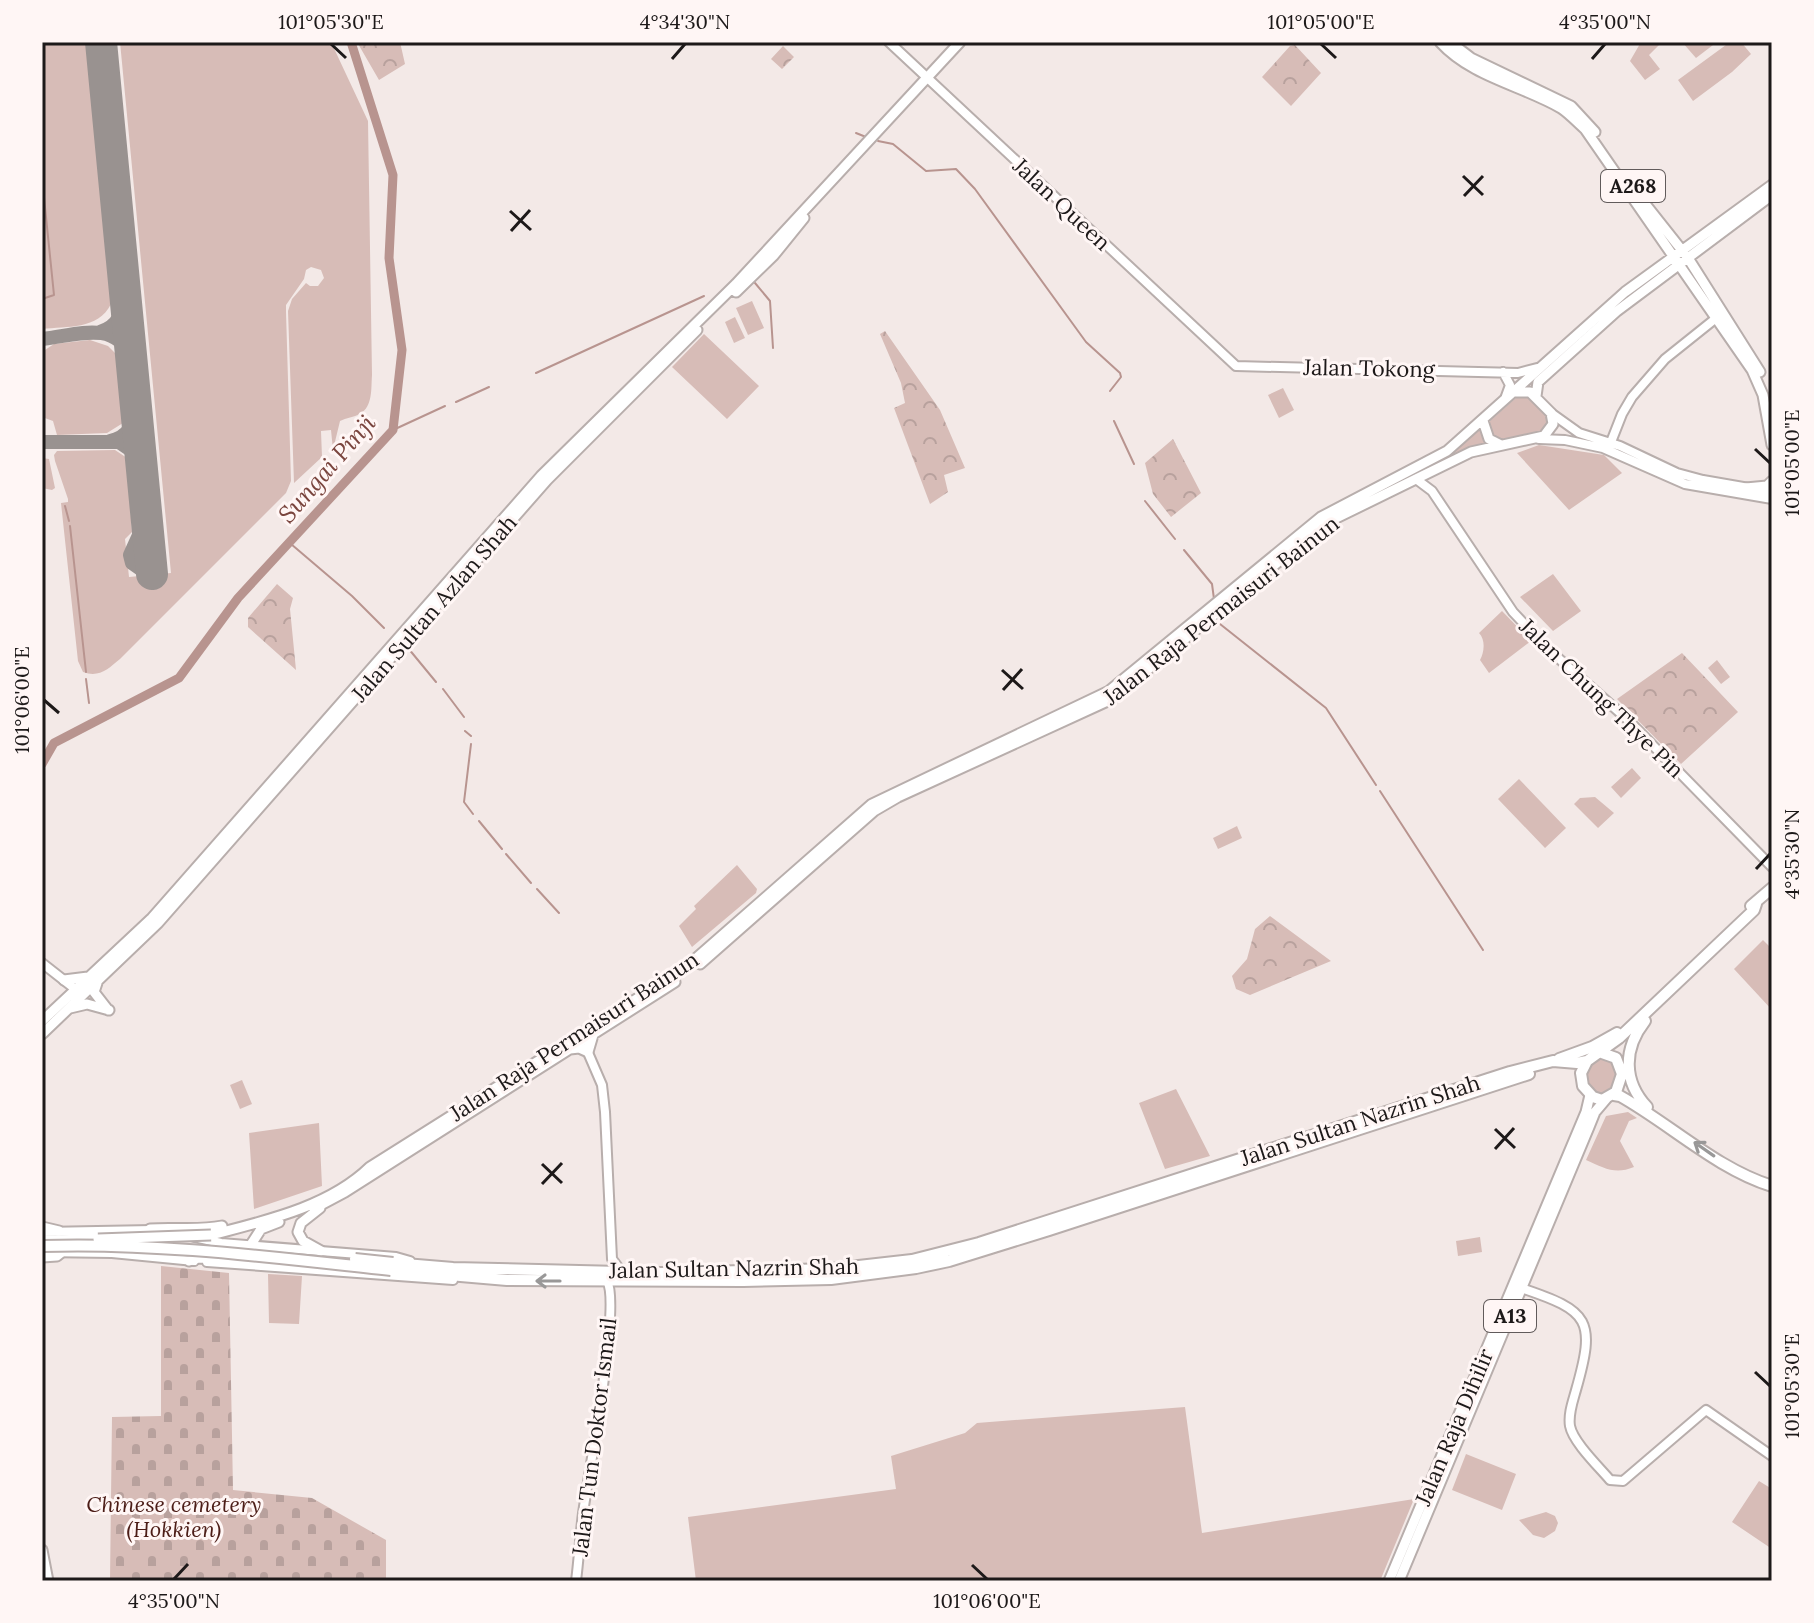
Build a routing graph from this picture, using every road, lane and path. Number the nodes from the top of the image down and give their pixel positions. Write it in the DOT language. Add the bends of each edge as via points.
graph roads {
  1 [pos="889,42"];
  2 [pos="960,42"];
  3 [pos="1440,42"];
  4 [pos="1450,42"];
  5 [pos="926,77"];
  6 [pos="827,185"];
  7 [pos="1772,185"];
  8 [pos="1772,195"];
  9 [pos="794,221"];
  10 [pos="1672,244"];
  11 [pos="1695,247"];
  12 [pos="774,255"];
  13 [pos="1682,257"];
  14 [pos="1667,268"];
  15 [pos="1692,272"];
  16 [pos="736,284"];
  17 [pos="1720,314"];
  18 [pos="1236,366"];
  19 [pos="1542,367"];
  20 [pos="1503,372"];
  21 [pos="1514,392"];
  22 [pos="1536,396"];
  23 [pos="1504,402"];
  24 [pos="1551,413"];
  25 [pos="1772,414"];
  26 [pos="1483,421"];
  27 [pos="1535,439"];
  28 [pos="1611,442"];
  29 [pos="1499,444"];
  30 [pos="1772,445"];
  31 [pos="1441,466"];
  32 [pos="1416,479"];
  33 [pos="1772,481"];
  34 [pos="1746,488"];
  35 [pos="1772,492"];
  36 [pos="1772,499"];
  37 [pos="1449,516"];
  38 [pos="386,662"];
  39 [pos="337,707"];
  40 [pos="1772,867"];
  41 [pos="793,883"];
  42 [pos="1772,888"];
  43 [pos="770,892"];
  44 [pos="42,966"];
  45 [pos="101,976"];
  46 [pos="89,977"];
  47 [pos="1680,980"];
  48 [pos="63,981"];
  49 [pos="76,992"];
  50 [pos="61,1007"];
  51 [pos="42,1021"];
  52 [pos="592,1030"];
  53 [pos="42,1034"];
  54 [pos="582,1040"];
  55 [pos="569,1045"];
  56 [pos="588,1052"];
  57 [pos="1602,1053"];
  58 [pos="1553,1061"];
  59 [pos="1587,1061"];
  60 [pos="1581,1073"];
  61 [pos="1590,1095"];
  62 [pos="1610,1097"];
  63 [pos="1657,1117"];
  64 [pos="1271,1148"];
  65 [pos="1282,1155"];
  66 [pos="1264,1160"];
  67 [pos="1220,1165"];
  68 [pos="370,1167"];
  69 [pos="1772,1183"];
  70 [pos="329,1202"];
  71 [pos="150,1229"];
  72 [pos="57,1231"];
  73 [pos="98,1239"];
  74 [pos="42,1243"];
  75 [pos="252,1245"];
  76 [pos="321,1251"];
  77 [pos="62,1252"];
  78 [pos="76,1252"];
  79 [pos="612,1259"];
  80 [pos="189,1261"];
  81 [pos="427,1265"];
  82 [pos="392,1266"];
  83 [pos="605,1276"];
  84 [pos="621,1276"];
  85 [pos="490,1279"];
  86 [pos="1521,1288"];
  87 [pos="611,1294"];
  88 [pos="1772,1456"];
  89 [pos="1422,1527"];
  90 [pos="42,1550"];
  91 [pos="1398,1562"];
  92 [pos="48,1581"];
  93 [pos="576,1581"];
  94 [pos="1389,1581"];
  95 [pos="1399,1581"];
  1 -- 5 [label="street, Jalan Queen"];
  2 -- 5 [label="main road, Jalan Sultan Azlan Shah"];
  3 -- 10 [label="main road, A268" via="1467,65 1566,112 1597,144"];
  4 -- 10 [label="main road, A268" via="1471,58 1571,106 1595,131"];
  5 -- 6 [label="main road, Jalan Sultan Azlan Shah"];
  5 -- 18 [label="street, Jalan Queen"];
  6 -- 9 [label="main road, Jalan Sultan Azlan Shah"];
  6 -- 12 [label="main road, Jalan Sultan Azlan Shah"];
  7 -- 11 [label="main road"];
  8 -- 11 [label="main road"];
  9 -- 12 [label="main road"];
  9 -- 16 [label="main road, Jalan Sultan Azlan Shah"];
  10 -- 11 [label="main road"];
  10 -- 13 [label="main road, A268"];
  10 -- 14 [label="main road"];
  11 -- 13 [label="main road"];
  11 -- 15 [label="main road"];
  12 -- 16 [label="main road"];
  12 -- 38 [label="main road, Jalan Sultan Azlan Shah" via="547,480"];
  13 -- 14 [label="main road"];
  13 -- 15 [label="main road, A268"];
  14 -- 15 [label="main road"];
  14 -- 19 [label="main road" via="1625,292"];
  14 -- 22 [label="main road" via="1538,382"];
  15 -- 17 [label="main road, A268"];
  16 -- 39 [label="main road, Jalan Sultan Azlan Shah" via="541,476"];
  17 -- 25 [label="main road, A268" via="1763,378"];
  17 -- 28 [label="street" via="1665,359 1632,397"];
  17 -- 30 [label="main road, A268" via="1758,381"];
  18 -- 20 [label="street, Jalan Tokong"];
  19 -- 20 [label="street, Jalan Tokong"];
  19 -- 21 [label="main road"];
  20 -- 23 [label="street" via="1510,385"];
  21 -- 22 [label="main road"];
  21 -- 23 [label="main road"];
  22 -- 24 [label="main road"];
  23 -- 26 [label="main road"];
  24 -- 27 [label="main road" via="1551,428"];
  24 -- 28 [label="street" via="1579,433"];
  26 -- 29 [label="main road" via="1489,439"];
  26 -- 43 [label="main road, Jalan Raja Permaisuri Bainun" via="1436,459 1321,517 1109,691 878,801"];
  27 -- 29 [label="main road"];
  27 -- 36 [label="street" via="1603,448 1685,484"];
  28 -- 34 [label="street" via="1677,473"];
  29 -- 31 [label="main road, Jalan Raja Permaisuri Bainun"];
  31 -- 32 [label="main road, Jalan Raja Permaisuri Bainun"];
  31 -- 37 [label="street, Jalan Chung Thye Pin" via="1433,484"];
  32 -- 37 [label="street, Jalan Chung Thye Pin"];
  32 -- 41 [label="main road, Jalan Raja Permaisuri Bainun" via="1324,524 1112,699 889,802"];
  33 -- 34 [label="main road"];
  34 -- 35 [label="street"];
  37 -- 40 [label="street, Jalan Chung Thye Pin" via="1513,612"];
  38 -- 39 [label="main road"];
  38 -- 45 [label="main road, Jalan Sultan Azlan Shah" via="158,923"];
  39 -- 46 [label="main road, Jalan Sultan Azlan Shah" via="152,918"];
  41 -- 43 [label="main road"];
  41 -- 52 [label="main road, Jalan Raja Permaisuri Bainun" via="688,973"];
  42 -- 47 [label="highway"];
  43 -- 52 [label="main road, Jalan Raja Permaisuri Bainun" via="684,969"];
  44 -- 48 [label="street"];
  45 -- 49 [label="main road, Jalan Sultan Azlan Shah"];
  45 -- 50 [label="main road" via="94,992 109,1010 87,1004"];
  46 -- 48 [label="main road"];
  46 -- 49 [label="main road, Jalan Sultan Azlan Shah"];
  47 -- 57 [label="highway"];
  47 -- 58 [label="highway" via="1615,1035"];
  47 -- 63 [label="highway" via="1638,1031 1629,1055 1633,1088"];
  48 -- 49 [label="street"];
  48 -- 50 [label="main road"];
  49 -- 50 [label="main road, Jalan Sultan Azlan Shah"];
  50 -- 51 [label="main road, Jalan Sultan Azlan Shah"];
  50 -- 53 [label="main road, Jalan Sultan Azlan Shah"];
  52 -- 54 [label="main road, Jalan Raja Permaisuri Bainun"];
  52 -- 55 [label="main road, Jalan Raja Permaisuri Bainun"];
  52 -- 56 [label="main road"];
  54 -- 55 [label="main road, Jalan Raja Permaisuri Bainun"];
  54 -- 56 [label="street"];
  55 -- 56 [label="main road"];
  55 -- 68 [label="main road, Jalan Raja Permaisuri Bainun"];
  55 -- 70 [label="main road, Jalan Raja Permaisuri Bainun"];
  56 -- 79 [label="street" via="602,1085"];
  57 -- 59 [label="highway"];
  57 -- 62 [label="highway" via="1613,1056 1621,1067 1621,1081"];
  58 -- 59 [label="highway, Jalan Sultan Nazrin Shah"];
  58 -- 64 [label="highway, Jalan Sultan Nazrin Shah"];
  59 -- 60 [label="highway"];
  60 -- 61 [label="highway"];
  60 -- 65 [label="highway, Jalan Sultan Nazrin Shah" via="1554,1067"];
  61 -- 62 [label="highway"];
  61 -- 91 [label="main road, Jalan Raja Dihilir / A13"];
  62 -- 63 [label="highway" via="1620,1096"];
  62 -- 86 [label="main road, Jalan Raja Dihilir / A13" via="1595,1112"];
  69 -- 63 [label="highway, one-way" via="1736,1171"];
  64 -- 65 [label="highway"];
  64 -- 67 [label="highway, Jalan Sultan Nazrin Shah"];
  65 -- 66 [label="highway, Jalan Sultan Nazrin Shah"];
  66 -- 67 [label="highway" via="1225,1170"];
  66 -- 84 [label="highway, Jalan Sultan Nazrin Shah" via="916,1268 814,1280"];
  67 -- 84 [label="highway, Jalan Sultan Nazrin Shah" via="912,1260 832,1269"];
  68 -- 71 [label="main road" via="312,1197 236,1223 203,1230"];
  68 -- 73 [label="main road, Jalan Raja Permaisuri Bainun, bridge" via="296,1210 211,1235"];
  70 -- 75 [label="main road, Jalan Raja Permaisuri Bainun" via="261,1229"];
  70 -- 76 [label="main road" via="303,1220 298,1230 303,1241"];
  71 -- 72 [label="street"];
  71 -- 75 [label="street"];
  72 -- 74 [label="main road"];
  73 -- 74 [label="highway, Jalan Sultan Nazrin Shah, bridge"];
  73 -- 82 [label="highway, Jalan Sultan Nazrin Shah, bridge"];
  74 -- 77 [label="main road" via="57,1256"];
  74 -- 78 [label="street"];
  74 -- 82 [label="highway, Jalan Sultan Nazrin Shah, bridge"];
  75 -- 76 [label="street"];
  75 -- 80 [label="main road, Jalan Raja Permaisuri Bainun" via="237,1261"];
  76 -- 81 [label="street"];
  77 -- 78 [label="street"];
  78 -- 80 [label="street"];
  79 -- 83 [label="street"];
  79 -- 84 [label="street"];
  80 -- 85 [label="street"];
  81 -- 82 [label="highway, Jalan Sultan Nazrin Shah"];
  81 -- 83 [label="highway, Jalan Sultan Nazrin Shah"];
  82 -- 85 [label="highway, Jalan Sultan Nazrin Shah"];
  83 -- 84 [label="highway, Jalan Sultan Nazrin Shah"];
  83 -- 85 [label="highway, Jalan Sultan Nazrin Shah, one-way"];
  83 -- 87 [label="street, Jalan Tun Doktor Ismail"];
  84 -- 87 [label="street, Jalan Tun Doktor Ismail"];
  86 -- 88 [label="street" via="1567,1306 1583,1323 1585,1359 1569,1422 1610,1480 1623,1481 1706,1410"];
  86 -- 89 [label="main road, Jalan Raja Dihilir / A13"];
  87 -- 93 [label="street, Jalan Tun Doktor Ismail"];
  89 -- 91 [label="main road"];
  89 -- 95 [label="main road, Jalan Raja Dihilir / A13"];
  90 -- 92 [label="main road"];
  91 -- 94 [label="main road, Jalan Raja Dihilir / A13"];
}
